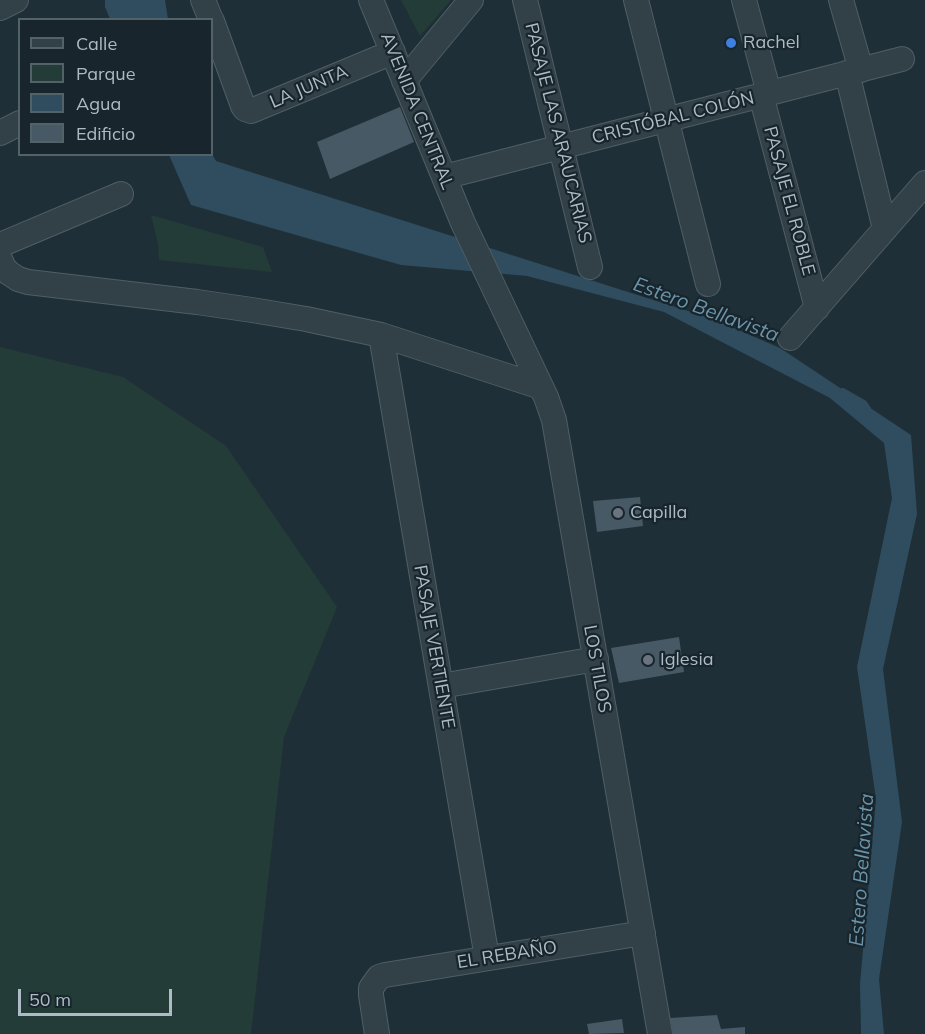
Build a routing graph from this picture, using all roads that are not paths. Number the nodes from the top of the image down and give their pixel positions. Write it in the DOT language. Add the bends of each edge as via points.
graph roads {
  1 [pos="16,0"];
  2 [pos="203,0"];
  3 [pos="372,0"];
  4 [pos="471,0"];
  5 [pos="525,0"];
  6 [pos="636,0"];
  7 [pos="744,0"];
  8 [pos="841,0"];
  9 [pos="0,8"];
  10 [pos="210,18"];
  11 [pos="213,25"];
  12 [pos="393,52"];
  13 [pos="902,59"];
  14 [pos="854,71"];
  15 [pos="404,81"];
  16 [pos="765,94"];
  17 [pos="666,119"];
  18 [pos="18,124"];
  19 [pos="0,133"];
  20 [pos="560,147"];
  21 [pos="444,177"];
  22 [pos="925,183"];
  23 [pos="121,194"];
  24 [pos="885,229"];
  25 [pos="0,245"];
  26 [pos="0,259"];
  27 [pos="590,267"];
  28 [pos="708,284"];
  29 [pos="817,308"];
  30 [pos="505,313"];
  31 [pos="381,335"];
  32 [pos="790,338"];
  33 [pos="541,387"];
  34 [pos="596,659"];
  35 [pos="441,686"];
  36 [pos="643,933"];
  37 [pos="487,958"];
  38 [pos="377,1034"];
  39 [pos="660,1034"];
  1 -- 9 [label="street"];
  2 -- 10 [label="street, LA JUNTA"];
  3 -- 12 [label="street, AVENIDA CENTRAL"];
  4 -- 15 [label="street"];
  5 -- 20 [label="street, PASAJE LAS ARAUCARIAS"];
  6 -- 17 [label="street"];
  7 -- 16 [label="street, PASAJE EL ROBLE"];
  8 -- 14 [label="street"];
  11 -- 12 [label="street, LA JUNTA" via="243,106 251,111"];
  12 -- 15 [label="street, AVENIDA CENTRAL"];
  13 -- 14 [label="street, CRISTÓBAL COLÓN"];
  14 -- 16 [label="street, CRISTÓBAL COLÓN"];
  14 -- 24 [label="street"];
  15 -- 21 [label="street, AVENIDA CENTRAL"];
  16 -- 17 [label="street, CRISTÓBAL COLÓN"];
  16 -- 29 [label="street, PASAJE EL ROBLE"];
  17 -- 20 [label="street, CRISTÓBAL COLÓN"];
  17 -- 28 [label="street"];
  18 -- 19 [label="street"];
  20 -- 21 [label="street, CRISTÓBAL COLÓN"];
  20 -- 27 [label="street, PASAJE LAS ARAUCARIAS"];
  21 -- 30 [label="street, AVENIDA CENTRAL"];
  22 -- 24 [label="street"];
  23 -- 25 [label="street"];
  24 -- 29 [label="street"];
  26 -- 31 [label="street" via="9,273 28,282 252,310"];
  29 -- 32 [label="street"];
  30 -- 33 [label="street, LOS TILOS"];
  31 -- 33 [label="street"];
  31 -- 35 [label="street, PASAJE VERTIENTE"];
  33 -- 34 [label="street, LOS TILOS" via="557,433"];
  34 -- 35 [label="street"];
  34 -- 36 [label="street, LOS TILOS"];
  35 -- 37 [label="street, PASAJE VERTIENTE"];
  36 -- 37 [label="street, EL REBAÑO"];
  36 -- 39 [label="street, LOS TILOS"];
  37 -- 38 [label="street, EL REBAÑO" via="379,977 371,988"];
}
